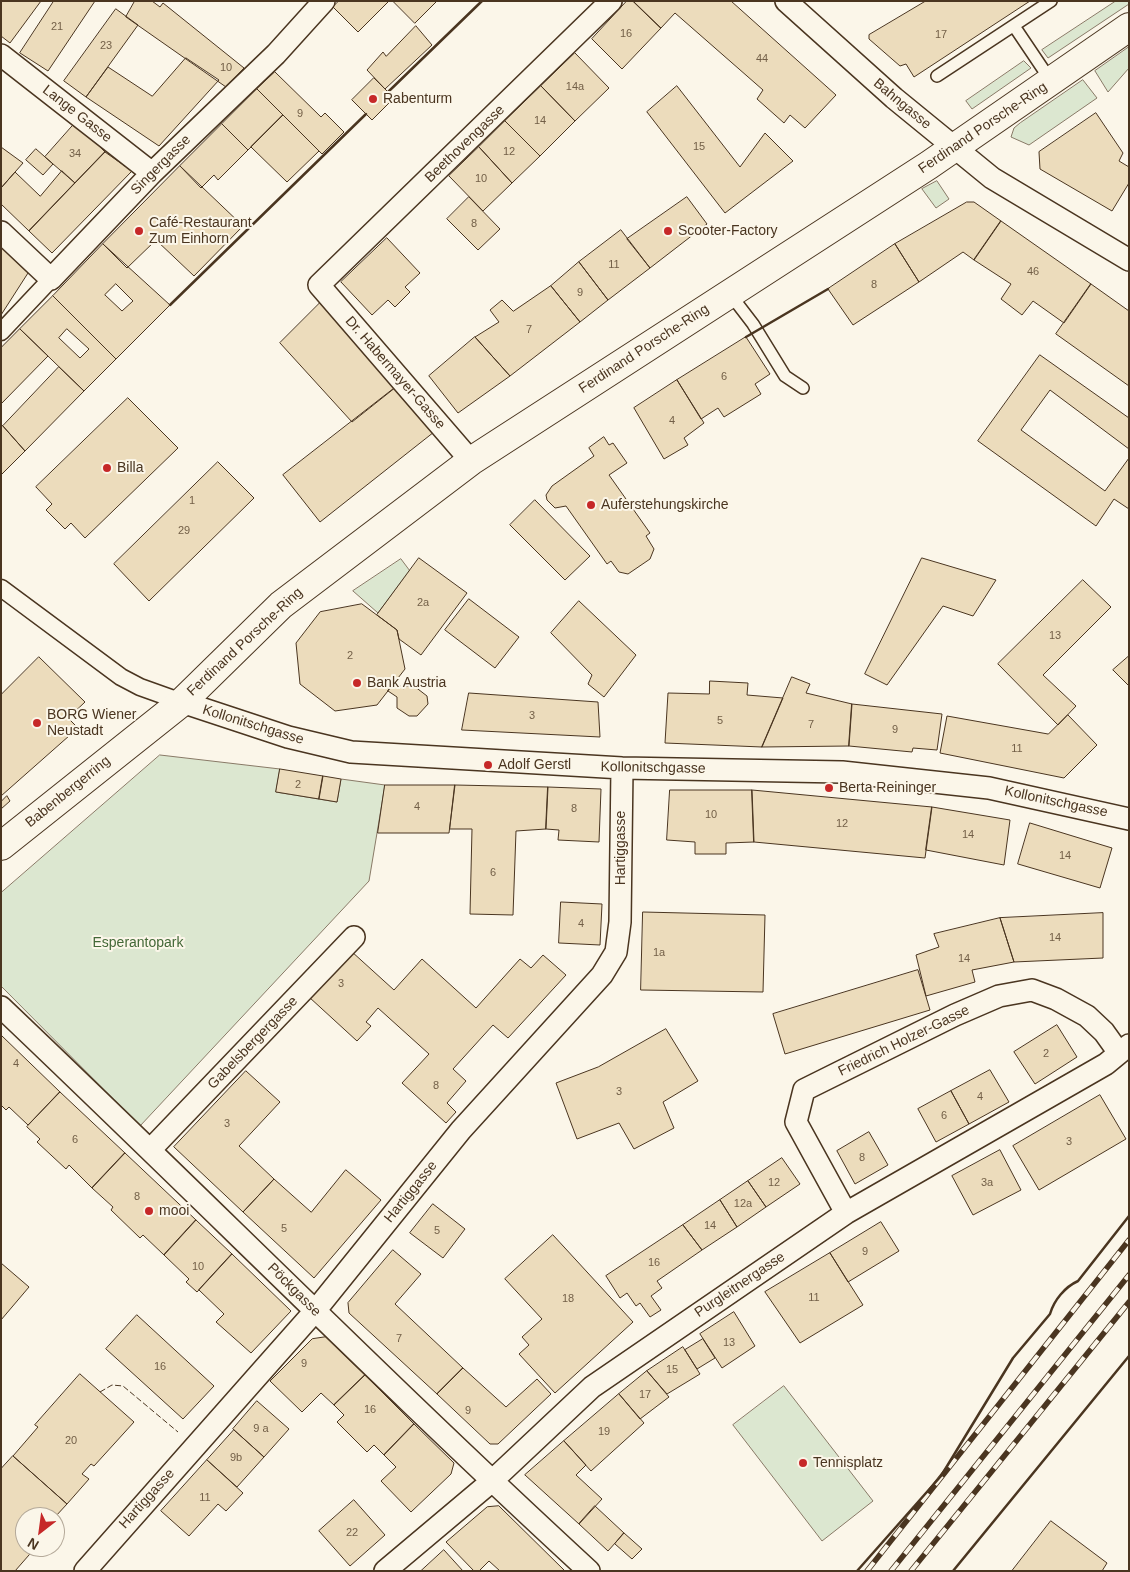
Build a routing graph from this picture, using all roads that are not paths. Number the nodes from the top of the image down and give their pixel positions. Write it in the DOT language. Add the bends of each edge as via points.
graph roads {
  1 [pos="324,1"];
  2 [pos="611,1"];
  3 [pos="786,1"];
  4 [pos="1051,1"];
  5 [pos="803,9"];
  6 [pos="1014,26"];
  7 [pos="1129,27"];
  8 [pos="1,55"];
  9 [pos="937,76"];
  10 [pos="1051,81"];
  11 [pos="954,147"];
  12 [pos="152,173"];
  13 [pos="1,232"];
  14 [pos="1129,260"];
  15 [pos="51,279"];
  16 [pos="319,286"];
  17 [pos="730,294"];
  18 [pos="1,332"];
  19 [pos="803,388"];
  20 [pos="471,460"];
  21 [pos="1,588"];
  22 [pos="182,702"];
  23 [pos="622,768"];
  24 [pos="1129,818"];
  25 [pos="1,846"];
  26 [pos="354,937"];
  27 [pos="1,1007"];
  28 [pos="1124,1049"];
  29 [pos="151,1150"];
  30 [pos="846,1213"];
  31 [pos="315,1311"];
  32 [pos="492,1481"];
  33 [pos="85,1571"];
  34 [pos="385,1571"];
  35 [pos="589,1571"];
  1 -- 12 [label="street, Singergasse" via="276,54"];
  2 -- 16 [label="street, Beethovengasse"];
  3 -- 5 [label="street, Bahngasse"];
  4 -- 6 [label="lane"];
  5 -- 11 [label="street, Bahngasse" via="894,98"];
  6 -- 9 [label="lane"];
  6 -- 10 [label="lane"];
  7 -- 10 [label="street, Ferdinand Porsche-Ring"];
  8 -- 12 [label="street, Lange Gasse"];
  10 -- 11 [label="street, Ferdinand Porsche-Ring"];
  11 -- 14 [label="street, Bahngasse" via="992,178"];
  11 -- 17 [label="street, Ferdinand Porsche-Ring"];
  12 -- 15 [label="street, Singergasse"];
  13 -- 15 [label="street"];
  15 -- 18 [label="street, Singergasse"];
  16 -- 20 [label="street, Dr. Habermayer-Gasse"];
  17 -- 19 [label="lane" via="785,376"];
  17 -- 20 [label="street, Ferdinand Porsche-Ring"];
  20 -- 22 [label="street, Ferdinand Porsche-Ring" via="281,605"];
  21 -- 22 [label="street" via="121,677"];
  22 -- 23 [label="street, Kollonitschgasse" via="288,737 351,752"];
  22 -- 25 [label="street, Babenbergerring"];
  23 -- 24 [label="street, Kollonitschgasse" via="842,772 989,788"];
  23 -- 31 [label="street, Hartiggasse" via="620,922 616,952 602,974 461,1130"];
  26 -- 29 [label="street, Gabelsbergergasse"];
  27 -- 29 [label="street, Pöckgasse"];
  28 -- 30 [label="street, Purgleitnergasse" via="1106,1064"];
  28 -- 30 [label="street, Friedrich Holzer-Gasse" via="1087,1016 1032,990 999,996 964,1011 804,1090 796,1122"];
  29 -- 31 [label="street, Pöckgasse"];
  30 -- 32 [label="street, Purgleitnergasse" via="592,1386"];
  31 -- 32 [label="street, Pöckgasse"];
  31 -- 33 [label="street, Hartiggasse"];
  32 -- 34 [label="street, Purgleitnergasse"];
  32 -- 35 [label="street, Pöckgasse"];
}
